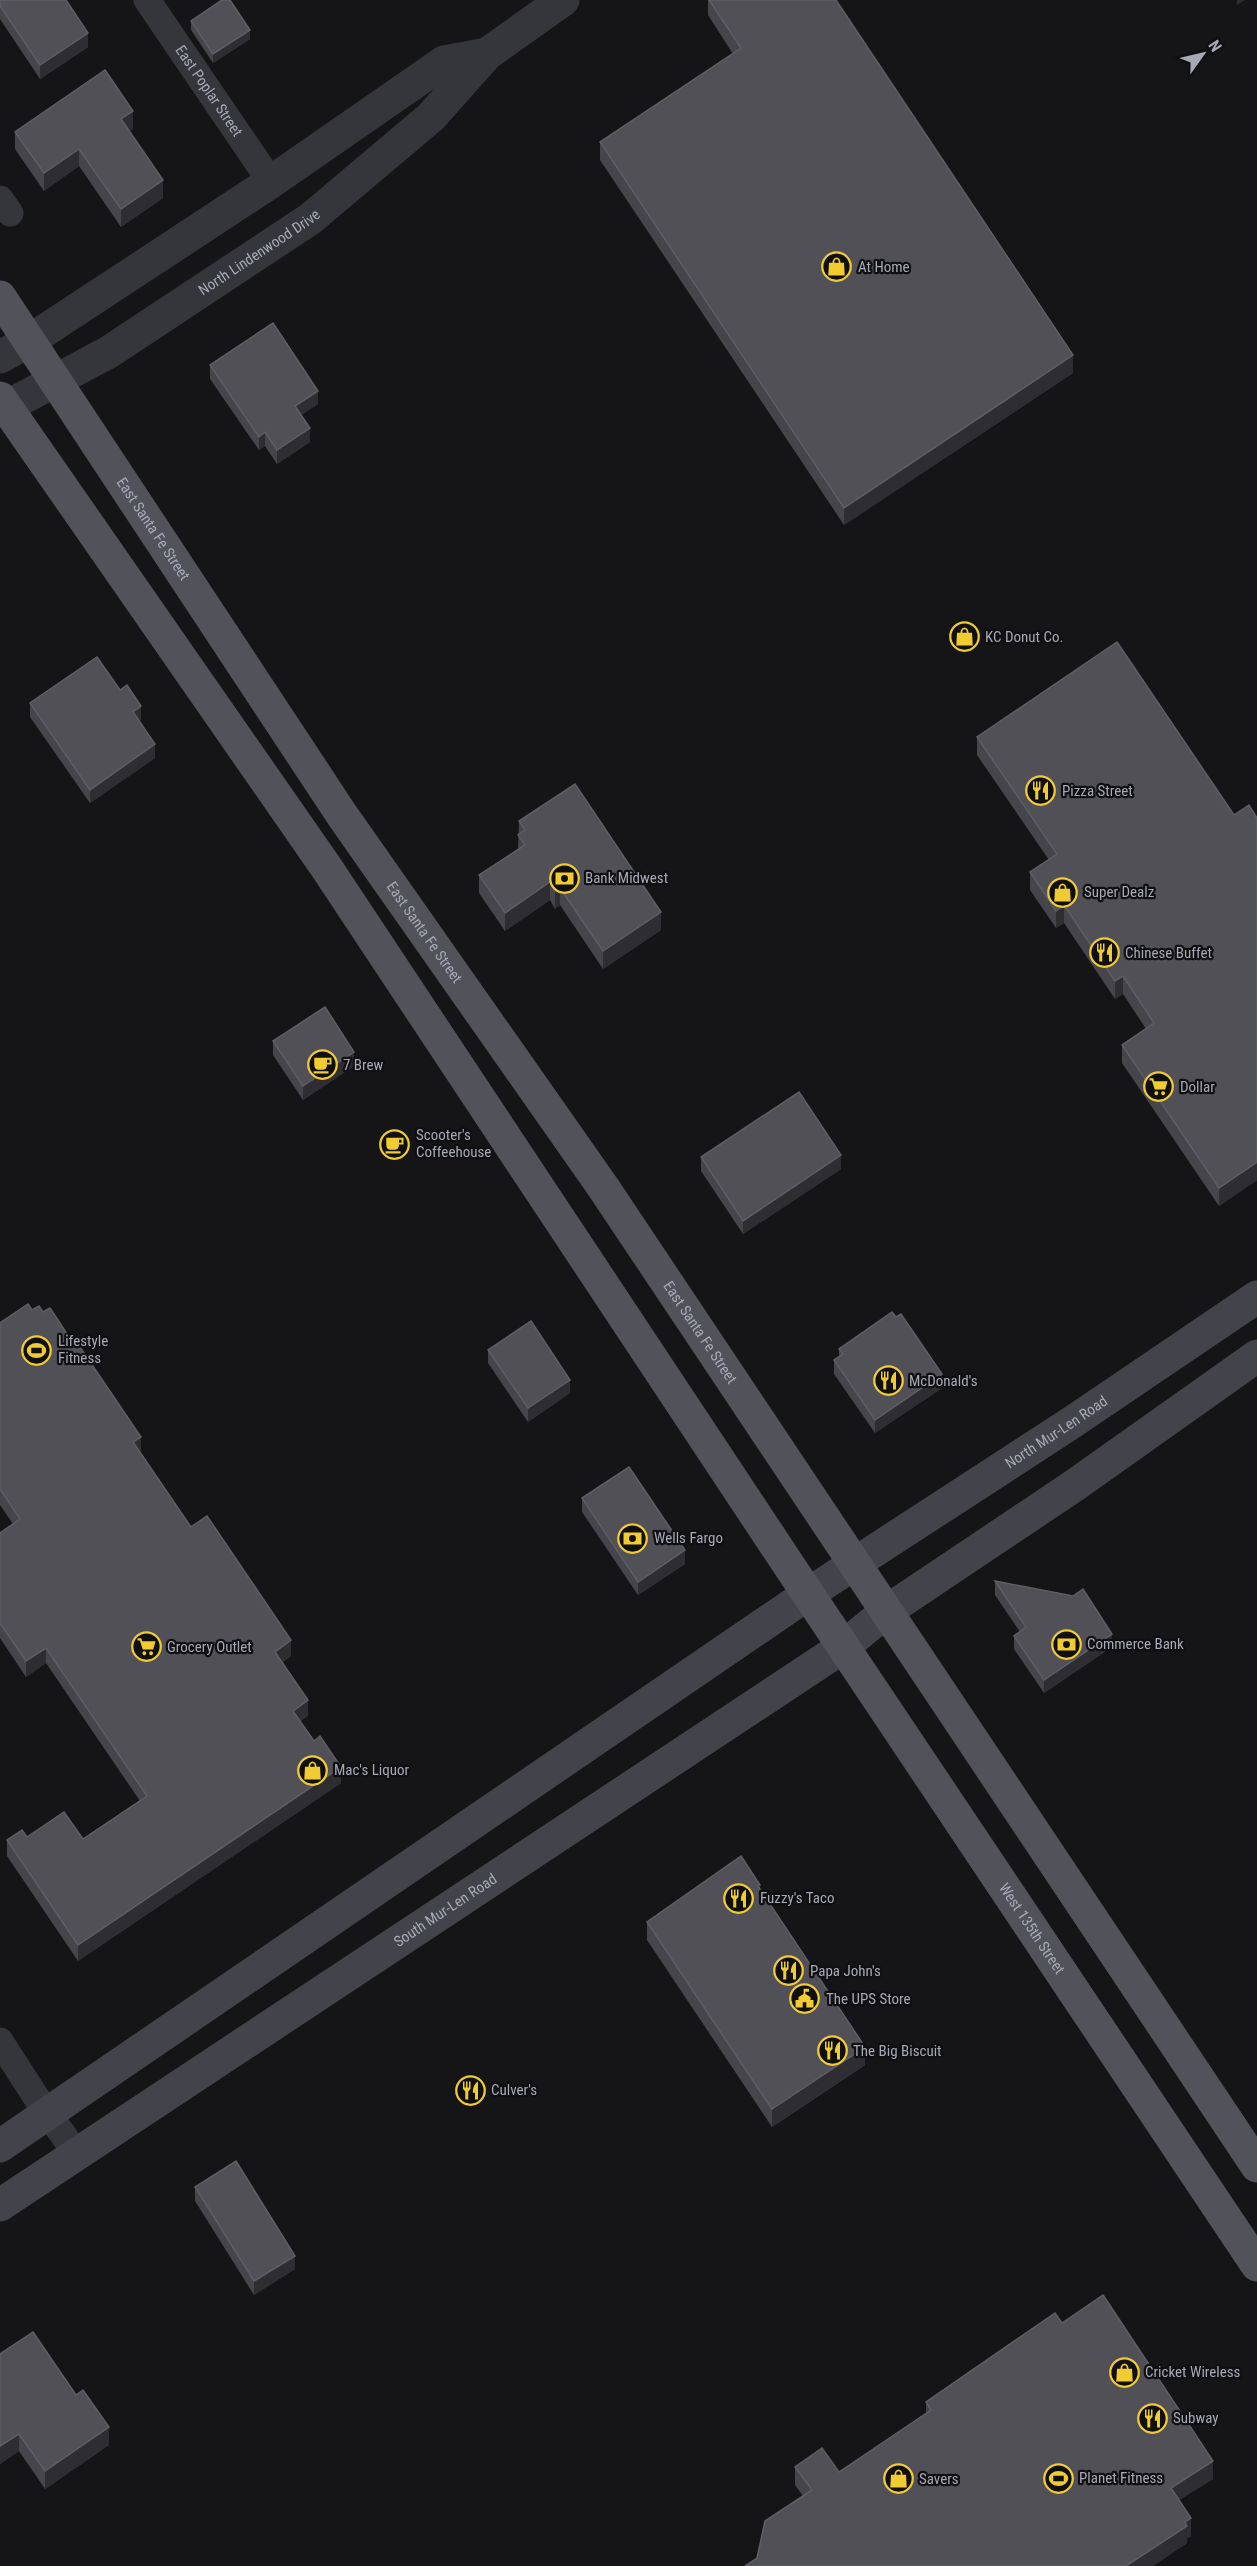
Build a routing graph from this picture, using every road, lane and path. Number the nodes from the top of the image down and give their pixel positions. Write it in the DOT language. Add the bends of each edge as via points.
graph roads {
  1 [pos="147,0"];
  2 [pos="563,0"];
  3 [pos="487,54"];
  4 [pos="271,182"];
  5 [pos="0,297"];
  6 [pos="29,341"];
  7 [pos="0,357"];
  8 [pos="56,381"];
  9 [pos="2,406"];
  10 [pos="1257,1297"];
  11 [pos="1257,1356"];
  12 [pos="854,1563"];
  13 [pos="808,1594"];
  14 [pos="887,1611"];
  15 [pos="843,1647"];
  16 [pos="0,2042"];
  17 [pos="48,2113"];
  18 [pos="0,2146"];
  19 [pos="77,2154"];
  20 [pos="1257,2166"];
  21 [pos="0,2205"];
  22 [pos="1257,2265"];
  1 -- 4 [label="street, East Poplar Street"];
  2 -- 3 [label="street, North Lindenwood Drive"];
  3 -- 4 [label="street, North Lindenwood Drive" via="444,62"];
  3 -- 8 [label="street, North Lindenwood Drive" via="430,117 310,219 109,352"];
  4 -- 6 [label="street, North Lindenwood Drive"];
  5 -- 6 [label="main road, East Santa Fe Street"];
  6 -- 7 [label="street, North Lindenwood Drive"];
  6 -- 8 [label="main road, East Santa Fe Street"];
  8 -- 9 [label="street, North Lindenwood Drive"];
  8 -- 12 [label="main road, East Santa Fe Street" via="342,815 603,1187"];
  9 -- 13 [label="main road" via="326,867"];
  10 -- 12 [label="main road, North Mur-Len Road"];
  11 -- 14 [label="main road"];
  12 -- 13 [label="main road"];
  12 -- 14 [label="main road"];
  13 -- 15 [label="main road, West 135th Street"];
  13 -- 17 [label="main road"];
  14 -- 15 [label="main road, South Mur-Len Road"];
  14 -- 20 [label="main road"];
  15 -- 19 [label="main road, South Mur-Len Road"];
  15 -- 22 [label="main road, West 135th Street"];
  16 -- 17 [label="street"];
  17 -- 18 [label="main road"];
  17 -- 19 [label="street"];
  19 -- 21 [label="main road, South Mur-Len Road"];
}
